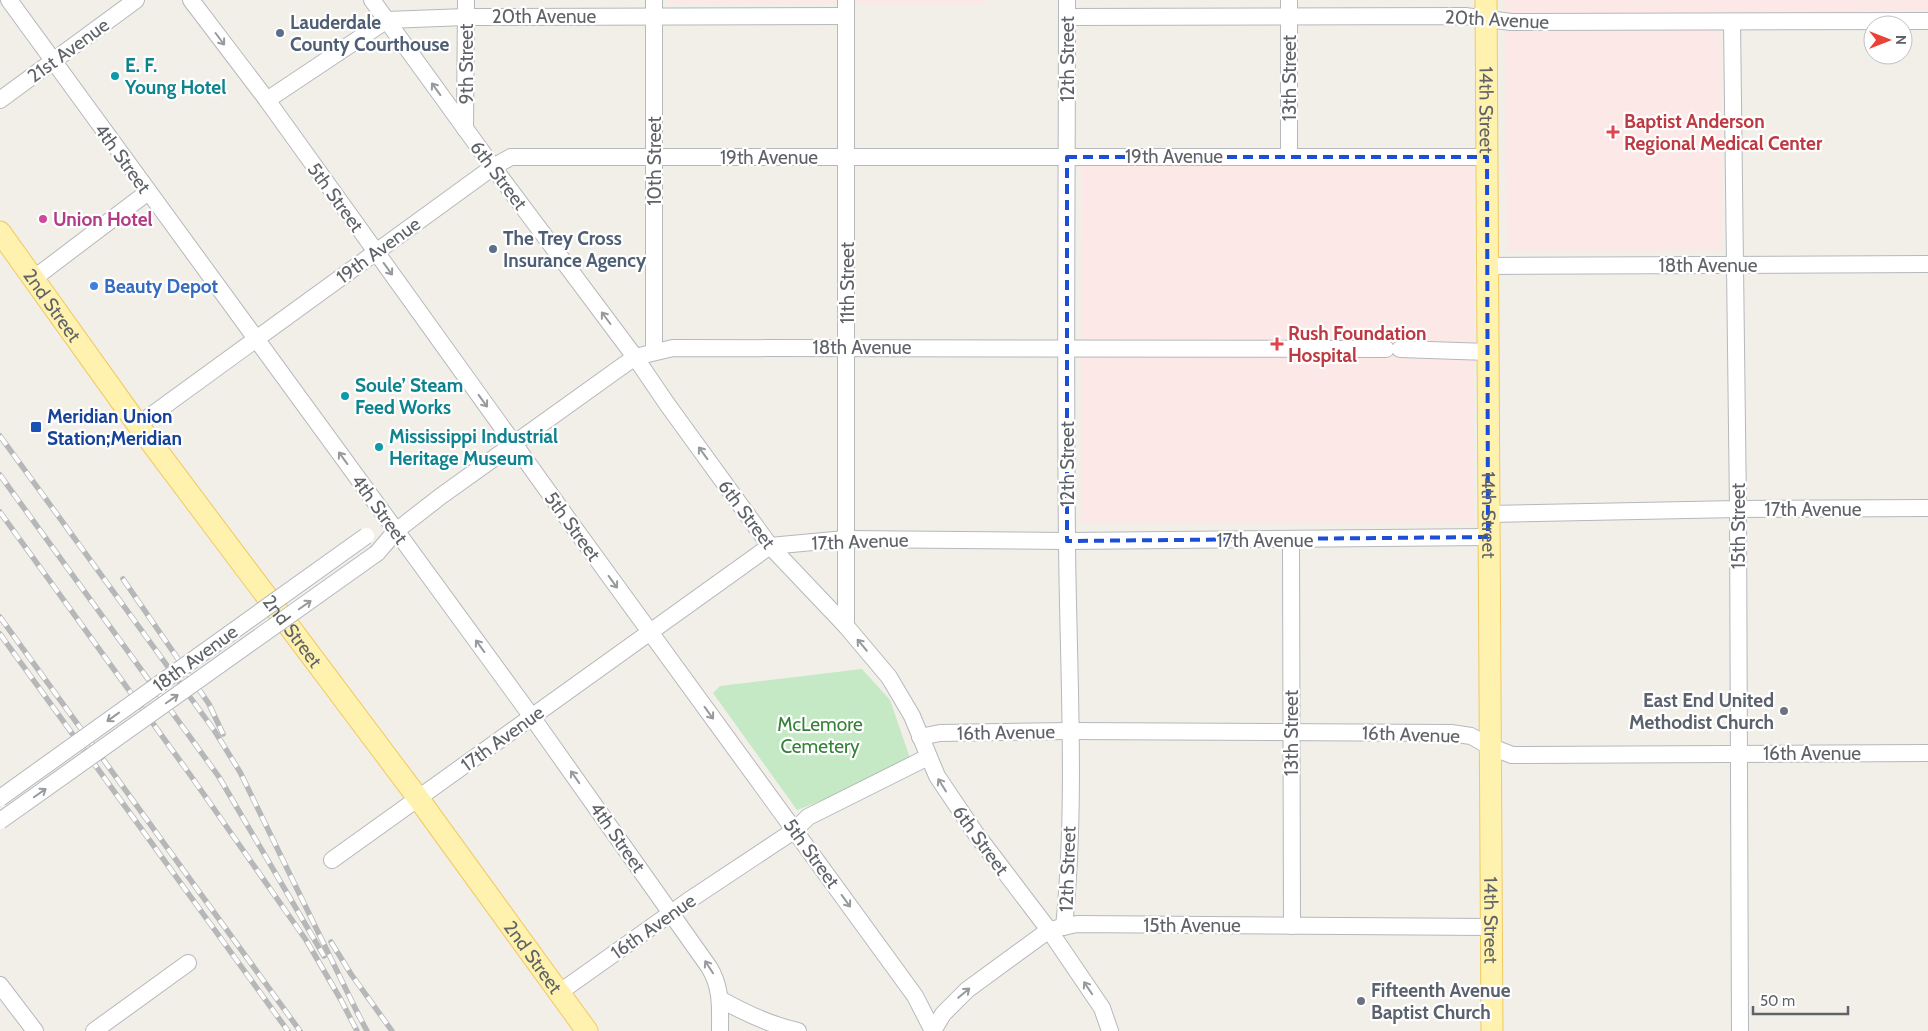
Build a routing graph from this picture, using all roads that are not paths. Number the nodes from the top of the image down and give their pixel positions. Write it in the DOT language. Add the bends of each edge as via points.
graph roads {
  1 [pos="9,0"];
  2 [pos="136,0"];
  3 [pos="191,0"];
  4 [pos="372,0"];
  5 [pos="466,0"];
  6 [pos="1067,0"];
  7 [pos="654,8"];
  8 [pos="846,8"];
  9 [pos="1288,8"];
  10 [pos="1486,9"];
  11 [pos="466,17"];
  12 [pos="1067,17"];
  13 [pos="387,20"];
  14 [pos="1928,21"];
  15 [pos="1732,22"];
  16 [pos="52,61"];
  17 [pos="0,100"];
  18 [pos="267,100"];
  19 [pos="465,129"];
  20 [pos="846,156"];
  21 [pos="1067,156"];
  22 [pos="1289,156"];
  23 [pos="1487,156"];
  24 [pos="654,157"];
  25 [pos="493,167"];
  26 [pos="148,192"];
  27 [pos="0,232"];
  28 [pos="375,252"];
  29 [pos="1734,264"];
  30 [pos="1928,264"];
  31 [pos="1487,266"];
  32 [pos="33,279"];
  33 [pos="257,338"];
  34 [pos="847,347"];
  35 [pos="1067,348"];
  36 [pos="654,352"];
  37 [pos="1488,352"];
  38 [pos="636,357"];
  39 [pos="138,425"];
  40 [pos="513,443"];
  41 [pos="1928,508"];
  42 [pos="1738,509"];
  43 [pos="1488,514"];
  44 [pos="396,531"];
  45 [pos="1488,537"];
  46 [pos="845,539"];
  47 [pos="1291,540"];
  48 [pos="1066,541"];
  49 [pos="770,546"];
  50 [pos="846,626"];
  51 [pos="650,632"];
  52 [pos="532,716"];
  53 [pos="1070,731"];
  54 [pos="1291,732"];
  55 [pos="920,737"];
  56 [pos="1489,746"];
  57 [pos="1739,753"];
  58 [pos="1928,753"];
  59 [pos="928,757"];
  60 [pos="0,798"];
  61 [pos="418,798"];
  62 [pos="0,821"];
  63 [pos="795,830"];
  64 [pos="332,860"];
  65 [pos="672,913"];
  66 [pos="1292,926"];
  67 [pos="1490,927"];
  68 [pos="1057,929"];
  69 [pos="188,964"];
  70 [pos="0,985"];
  71 [pos="560,992"];
  72 [pos="720,999"];
  73 [pos="35,1031"];
  74 [pos="94,1031"];
  75 [pos="587,1031"];
  76 [pos="720,1031"];
  77 [pos="798,1031"];
  78 [pos="933,1031"];
  79 [pos="1110,1031"];
  80 [pos="1492,1031"];
  81 [pos="1740,1031"];
  1 -- 16 [label="street, 4th Street"];
  2 -- 16 [label="street, 21st Avenue"];
  3 -- 18 [label="street, 5th Street, one-way"];
  4 -- 13 [label="street, 6th Street"];
  5 -- 11 [label="street, 9th Street"];
  6 -- 12 [label="street, 12th Street"];
  7 -- 8 [label="street, 20th Avenue"];
  7 -- 11 [label="street, 20th Avenue"];
  7 -- 24 [label="street, 10th Street"];
  8 -- 20 [label="street, 11th Street"];
  9 -- 10 [label="street, 20th Avenue" via="1465,16"];
  9 -- 12 [label="street, 20th Avenue"];
  9 -- 22 [label="street, 13th Street"];
  10 -- 15 [label="street, 20th Avenue" via="1511,22"];
  10 -- 23 [label="main road, 14th Street"];
  11 -- 13 [label="street, 20th Avenue"];
  11 -- 19 [label="street, 9th Street"];
  12 -- 21 [label="street, 12th Street"];
  13 -- 18 [label="street"];
  19 -- 13 [label="street, 6th Street, one-way"];
  14 -- 15 [label="street, 20th Avenue"];
  15 -- 29 [label="street, 15th Street"];
  16 -- 17 [label="street, 21st Avenue"];
  16 -- 26 [label="street, 4th Street"];
  18 -- 28 [label="street, 5th Street"];
  19 -- 25 [label="street, 6th Street"];
  20 -- 21 [label="street, 19th Avenue"];
  20 -- 24 [label="street, 19th Avenue"];
  20 -- 34 [label="street, 11th Street"];
  21 -- 22 [label="street, 19th Avenue"];
  21 -- 35 [label="street, 12th Street"];
  22 -- 23 [label="street, 19th Avenue"];
  23 -- 31 [label="main road, 14th Street"];
  24 -- 25 [label="street, 19th Avenue" via="511,157"];
  24 -- 36 [label="street, 10th Street"];
  25 -- 28 [label="street, 19th Avenue"];
  38 -- 25 [label="street, 6th Street, one-way"];
  26 -- 32 [label="street"];
  26 -- 33 [label="street, 4th Street"];
  27 -- 32 [label="main road, 2nd Street"];
  28 -- 33 [label="street, 19th Avenue"];
  28 -- 40 [label="street, 5th Street, one-way"];
  29 -- 30 [label="street, 18th Avenue"];
  29 -- 31 [label="street, 18th Avenue"];
  29 -- 42 [label="street, 15th Street"];
  31 -- 37 [label="main road, 14th Street"];
  32 -- 39 [label="main road, 2nd Street"];
  33 -- 39 [label="street, 19th Avenue"];
  44 -- 33 [label="street, 4th Street, one-way"];
  34 -- 35 [label="street, 18th Avenue"];
  34 -- 36 [label="street, 18th Avenue" via="673,348"];
  34 -- 46 [label="street, 11th Street"];
  35 -- 37 [label="street, 18th Avenue"];
  35 -- 48 [label="street, 12th Street"];
  36 -- 38 [label="street, 18th Avenue"];
  37 -- 43 [label="main road, 14th Street"];
  38 -- 40 [label="street, 18th Avenue"];
  49 -- 38 [label="street, 6th Street, one-way"];
  39 -- 61 [label="main road, 2nd Street"];
  40 -- 44 [label="street, 18th Avenue"];
  40 -- 51 [label="street, 5th Street, one-way"];
  41 -- 42 [label="street, 17th Avenue"];
  42 -- 43 [label="street, 17th Avenue"];
  42 -- 57 [label="street, 15th Street"];
  43 -- 45 [label="main road, 14th Street"];
  52 -- 44 [label="street, 4th Street, one-way"];
  44 -- 60 [label="street, 18th Avenue, one-way, bridge" via="366,536"];
  62 -- 44 [label="street, 18th Avenue, one-way, bridge" via="377,553"];
  45 -- 47 [label="street, 17th Avenue"];
  45 -- 56 [label="main road, 14th Street"];
  46 -- 48 [label="street, 17th Avenue"];
  46 -- 49 [label="street, 17th Avenue"];
  46 -- 50 [label="street, 11th Street"];
  47 -- 48 [label="street, 17th Avenue"];
  47 -- 54 [label="street, 13th Street"];
  48 -- 53 [label="street, 12th Street"];
  49 -- 50 [label="street, 6th Street"];
  49 -- 51 [label="street, 17th Avenue"];
  55 -- 50 [label="street, 6th Street, one-way" via="901,694"];
  51 -- 52 [label="street, 17th Avenue"];
  51 -- 63 [label="street, 5th Street, one-way"];
  52 -- 61 [label="street, 17th Avenue"];
  65 -- 52 [label="street, 4th Street, one-way"];
  53 -- 54 [label="street, 16th Avenue"];
  53 -- 55 [label="street, 16th Avenue" via="940,733"];
  53 -- 68 [label="street, 12th Street" via="1068,888"];
  54 -- 56 [label="street, 16th Avenue" via="1451,733 1471,736"];
  54 -- 66 [label="street, 13th Street"];
  55 -- 59 [label="street, 6th Street"];
  56 -- 57 [label="street, 16th Avenue" via="1512,755"];
  56 -- 67 [label="main road, 14th Street"];
  57 -- 58 [label="street, 16th Avenue"];
  57 -- 81 [label="street, 15th Street"];
  59 -- 63 [label="street, 16th Avenue" via="808,817"];
  68 -- 59 [label="street, 6th Street, one-way" via="954,803"];
  61 -- 64 [label="street, 17th Avenue"];
  61 -- 71 [label="main road, 2nd Street"];
  63 -- 65 [label="street, 16th Avenue"];
  63 -- 78 [label="street, 5th Street, one-way" via="916,996"];
  65 -- 71 [label="street, 16th Avenue"];
  72 -- 65 [label="street, 4th Street, one-way" via="717,980"];
  66 -- 67 [label="street, 15th Avenue"];
  66 -- 68 [label="street, 15th Avenue" via="1077,924"];
  67 -- 80 [label="main road, 14th Street"];
  78 -- 68 [label="street, 15th Avenue, one-way" via="943,1014 967,990"];
  79 -- 68 [label="street, 6th Street, one-way" via="1102,1008"];
  69 -- 74 [label="street"];
  70 -- 73 [label="street"];
  71 -- 75 [label="main road, 2nd Street"];
  72 -- 76 [label="street, 4th Street"];
  72 -- 77 [label="street" via="748,1015"];
}
